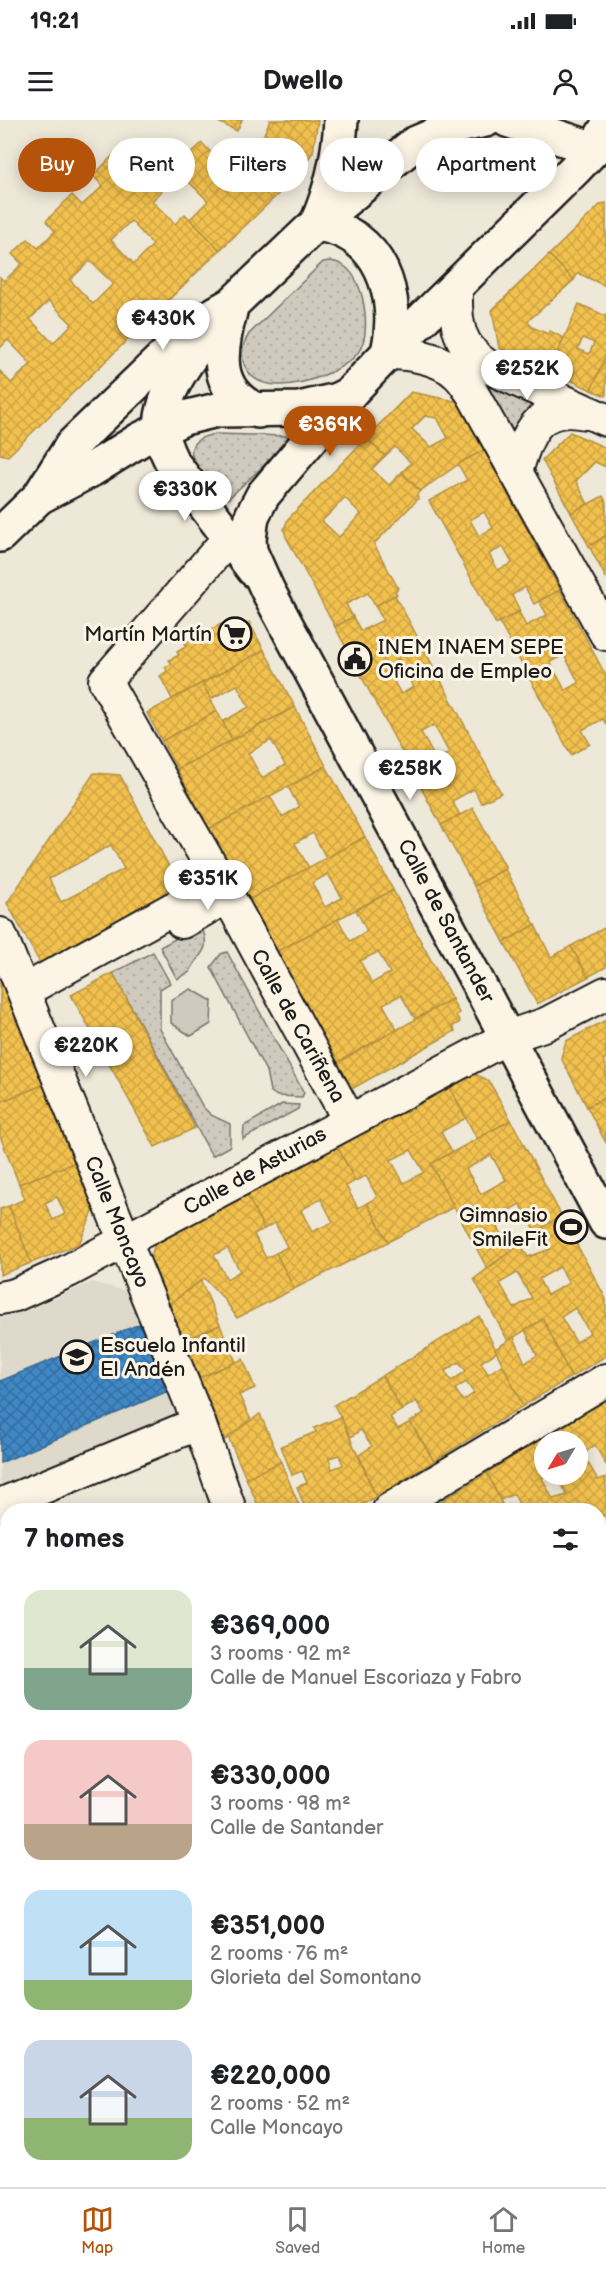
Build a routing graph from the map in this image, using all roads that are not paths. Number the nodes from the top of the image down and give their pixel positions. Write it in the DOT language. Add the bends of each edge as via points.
graph roads {
  1 [pos="341,120"];
  2 [pos="486,120"];
  3 [pos="507,120"];
  4 [pos="600,139"];
  5 [pos="316,225"];
  6 [pos="456,287"];
  7 [pos="232,304"];
  8 [pos="388,353"];
  9 [pos="349,394"];
  10 [pos="258,411"];
  11 [pos="599,417"];
  12 [pos="161,429"];
  13 [pos="516,472"];
  14 [pos="39,497"];
  15 [pos="0,535"];
  16 [pos="240,544"];
  17 [pos="606,634"];
  18 [pos="228,896"];
  19 [pos="0,934"];
  20 [pos="24,991"];
  21 [pos="606,993"];
  22 [pos="508,1036"];
  23 [pos="350,1120"];
  24 [pos="606,1222"];
  25 [pos="126,1241"];
  26 [pos="0,1298"];
  27 [pos="606,1380"];
  28 [pos="199,1423"];
  29 [pos="5,1503"];
  30 [pos="228,1503"];
  31 [pos="401,1503"];
  1 -- 5 [label="main road" via="330,193"];
  2 -- 5 [label="main road" via="454,127 414,144"];
  3 -- 4 [label="main road"];
  4 -- 6 [label="main road" via="542,203"];
  5 -- 7 [label="main road"];
  5 -- 8 [label="main road" via="351,236 380,265 393,315"];
  6 -- 8 [label="main road"];
  6 -- 11 [label="street" via="459,335 475,357 490,368"];
  7 -- 10 [label="main road" via="222,342 225,377 237,399"];
  7 -- 12 [label="main road" via="187,360 170,393"];
  7 -- 14 [label="main road" via="199,324 72,445"];
  8 -- 9 [label="main road"];
  8 -- 13 [label="street" via="420,356 456,372"];
  9 -- 10 [label="main road" via="299,409"];
  9 -- 16 [label="main road" via="263,495"];
  10 -- 12 [label="main road" via="207,411"];
  11 -- 13 [label="street" via="575,411 558,411 546,417 523,444"];
  12 -- 14 [label="main road"];
  12 -- 16 [label="main road, Calle de Santander" via="172,462"];
  13 -- 17 [label="street"];
  14 -- 15 [label="main road"];
  16 -- 18 [label="street, Calle de Cariñena" via="105,681"];
  16 -- 22 [label="main road, Calle de Santander"];
  18 -- 20 [label="street" via="182,922 174,908"];
  18 -- 23 [label="street, Calle de Cariñena"];
  19 -- 20 [label="street, Calle Moncayo"];
  20 -- 25 [label="street, Calle Moncayo"];
  21 -- 22 [label="street, Calle de Asturias" via="546,1024"];
  22 -- 23 [label="street, Calle de Asturias"];
  22 -- 24 [label="main road, Calle de Santander"];
  23 -- 25 [label="street, Calle de Asturias"];
  25 -- 26 [label="street, Calle de Asturias" via="15,1295"];
  25 -- 28 [label="street, Calle Moncayo"];
  27 -- 31 [label="street"];
  28 -- 29 [label="street"];
  28 -- 30 [label="street, Calle Moncayo"];
}
